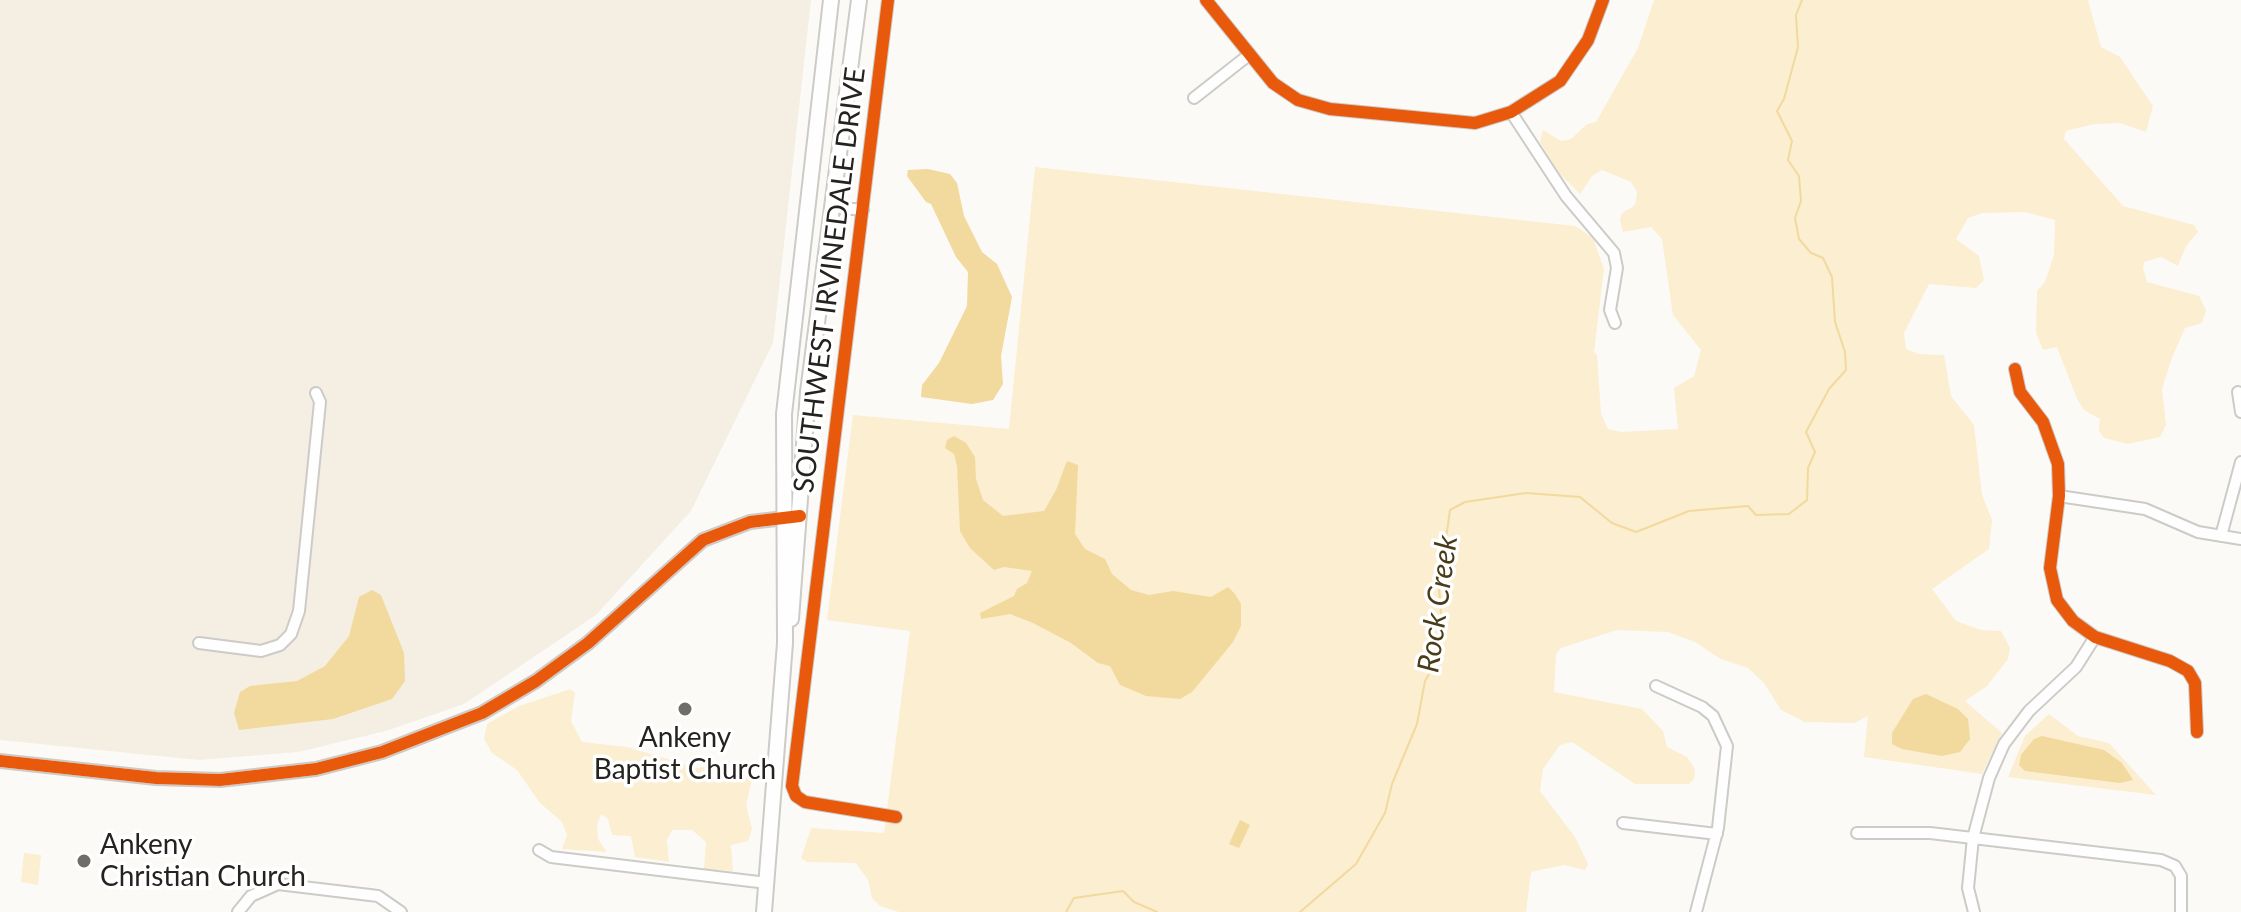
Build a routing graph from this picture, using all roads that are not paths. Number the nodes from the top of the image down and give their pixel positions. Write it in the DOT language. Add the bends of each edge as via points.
graph roads {
  1 [pos="831,0"];
  2 [pos="859,0"];
  3 [pos="888,0"];
  4 [pos="1206,0"];
  5 [pos="1603,0"];
  6 [pos="1250,54"];
  7 [pos="1194,98"];
  8 [pos="1511,112"];
  9 [pos="833,207"];
  10 [pos="863,210"];
  11 [pos="1615,323"];
  12 [pos="2015,369"];
  13 [pos="2238,392"];
  14 [pos="316,393"];
  15 [pos="2241,412"];
  16 [pos="2241,462"];
  17 [pos="2059,496"];
  18 [pos="793,517"];
  19 [pos="2221,536"];
  20 [pos="2241,539"];
  21 [pos="2095,637"];
  22 [pos="199,643"];
  23 [pos="1656,686"];
  24 [pos="2197,732"];
  25 [pos="0,761"];
  26 [pos="896,817"];
  27 [pos="1623,823"];
  28 [pos="1857,833"];
  29 [pos="1717,834"];
  30 [pos="1973,838"];
  31 [pos="539,850"];
  32 [pos="767,883"];
  33 [pos="238,912"];
  34 [pos="401,912"];
  35 [pos="764,912"];
  36 [pos="1696,912"];
  37 [pos="1974,912"];
  38 [pos="2181,912"];
  1 -- 18 [label="main road, SOUTHWEST IRVINEDALE DRIVE" via="784,414"];
  2 -- 9 [label="main road, SOUTHWEST IRVINEDALE DRIVE"];
  3 -- 10 [label="street, SOUTHWEST IRVINEDALE DRIVE"];
  4 -- 6 [label="street"];
  5 -- 8 [label="street" via="1570,69"];
  6 -- 7 [label="street"];
  6 -- 8 [label="street" via="1273,83 1317,106 1456,123 1484,122"];
  8 -- 11 [label="street" via="1566,196 1614,253 1617,268 1610,310"];
  9 -- 10 [label="street"];
  9 -- 18 [label="main road, SOUTHWEST IRVINEDALE DRIVE"];
  10 -- 26 [label="street, SOUTHWEST IRVINEDALE DRIVE" via="792,786 805,802"];
  12 -- 17 [label="street" via="2020,392 2051,440"];
  13 -- 15 [label="street"];
  14 -- 22 [label="street" via="320,402 299,611 291,634 280,645 261,651"];
  16 -- 19 [label="street"];
  17 -- 19 [label="street" via="2145,509"];
  17 -- 21 [label="street" via="2050,568 2057,600"];
  18 -- 25 [label="street" via="750,522 703,540 571,656 482,713 382,752 251,778 156,778"];
  18 -- 32 [label="main road, SOUTHWEST IRVINEDALE DRIVE"];
  19 -- 20 [label="street"];
  21 -- 24 [label="street" via="2188,671 2195,683"];
  21 -- 30 [label="street" via="2076,667 2029,711 2004,744 1978,808"];
  23 -- 29 [label="street" via="1702,707 1723,730 1728,757"];
  27 -- 29 [label="street"];
  28 -- 30 [label="street"];
  29 -- 36 [label="street"];
  30 -- 37 [label="street" via="1968,888"];
  30 -- 38 [label="street" via="2161,860 2175,866 2181,876"];
  31 -- 32 [label="street" via="551,857"];
  32 -- 35 [label="main road, SOUTHWEST IRVINEDALE DRIVE"];
  33 -- 34 [label="street" via="262,889 278,884 378,896"];
}
